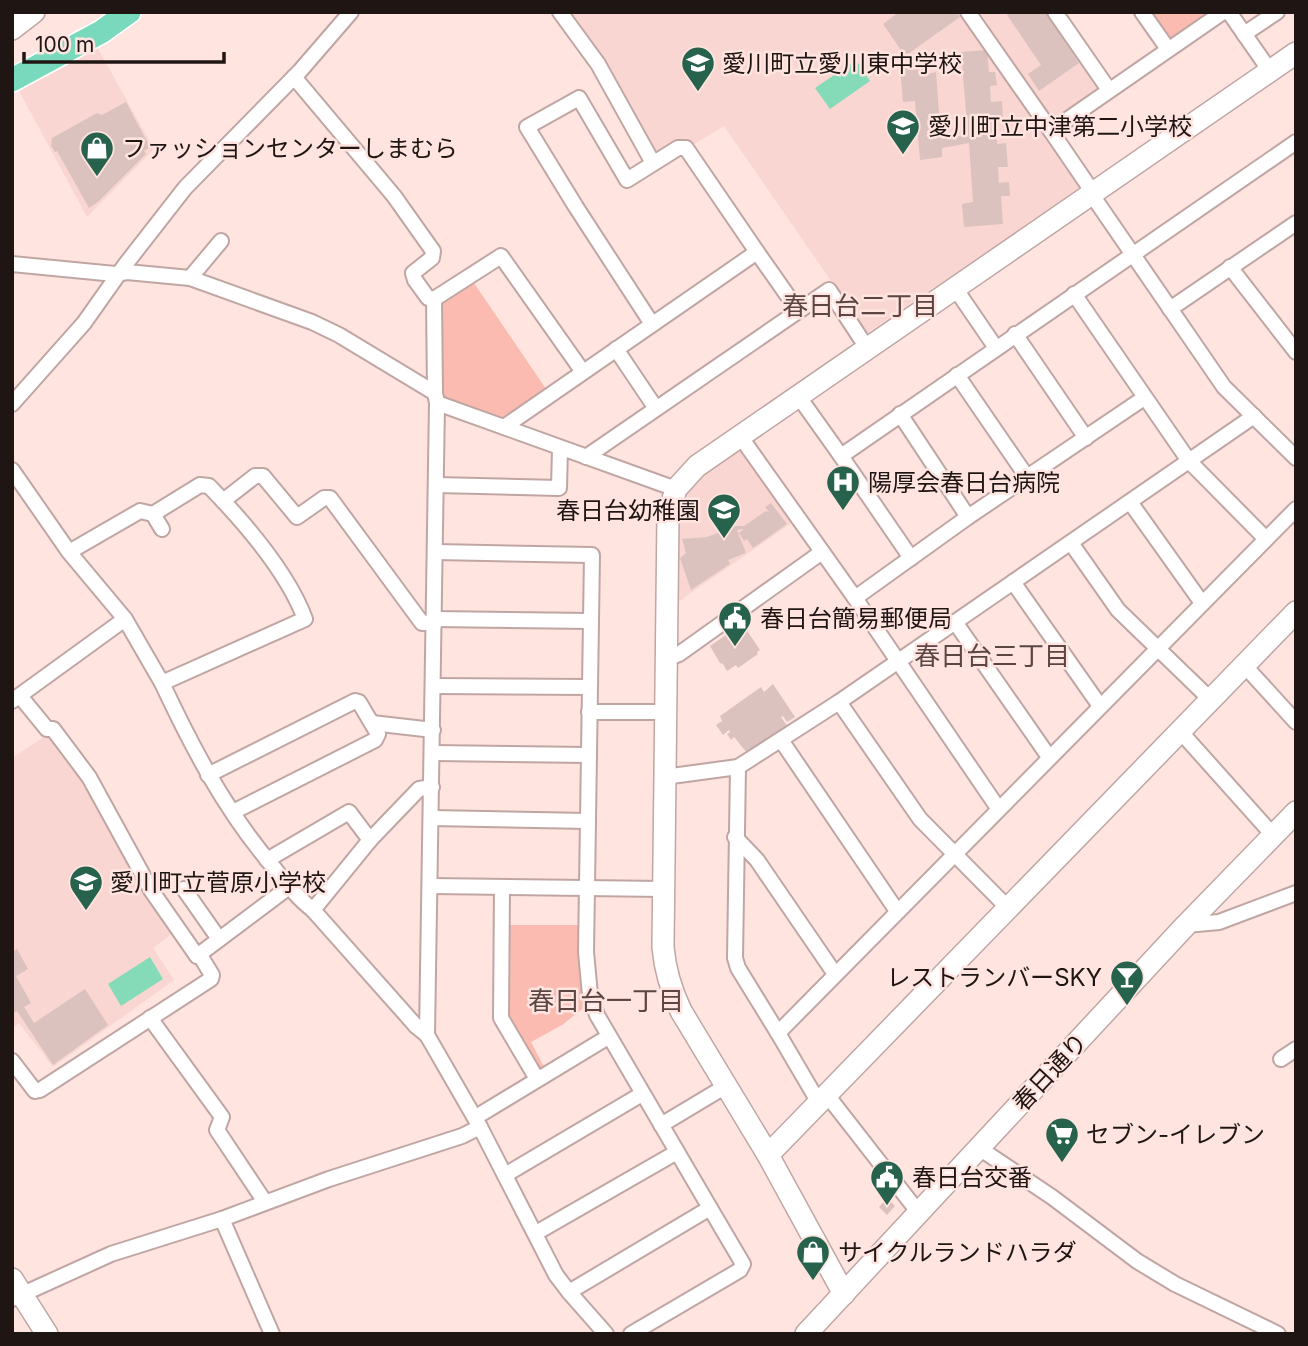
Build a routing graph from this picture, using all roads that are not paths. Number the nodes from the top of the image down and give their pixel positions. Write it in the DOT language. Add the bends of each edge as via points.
graph roads {
  1 [pos="34,12"];
  2 [pos="129,12"];
  3 [pos="351,12"];
  4 [pos="560,12"];
  5 [pos="968,12"];
  6 [pos="1055,12"];
  7 [pos="1142,12"];
  8 [pos="1223,12"];
  9 [pos="1229,12"];
  10 [pos="1277,12"];
  11 [pos="12,29"];
  12 [pos="1244,34"];
  13 [pos="1168,49"];
  14 [pos="1296,53"];
  15 [pos="1270,71"];
  16 [pos="294,77"];
  17 [pos="12,80"];
  18 [pos="1109,90"];
  19 [pos="1051,131"];
  20 [pos="1296,142"];
  21 [pos="653,163"];
  22 [pos="1093,194"];
  23 [pos="1294,228"];
  24 [pos="221,241"];
  25 [pos="757,252"];
  26 [pos="1132,254"];
  27 [pos="12,264"];
  28 [pos="1230,267"];
  29 [pos="120,274"];
  30 [pos="190,278"];
  31 [pos="955,288"];
  32 [pos="1074,294"];
  33 [pos="434,299"];
  34 [pos="797,309"];
  35 [pos="1170,309"];
  36 [pos="652,324"];
  37 [pos="1015,334"];
  38 [pos="867,348"];
  39 [pos="996,348"];
  40 [pos="616,349"];
  41 [pos="1296,352"];
  42 [pos="583,372"];
  43 [pos="957,375"];
  44 [pos="799,397"];
  45 [pos="436,398"];
  46 [pos="1144,398"];
  47 [pos="12,404"];
  48 [pos="655,407"];
  49 [pos="900,414"];
  50 [pos="1254,416"];
  51 [pos="504,428"];
  52 [pos="740,436"];
  53 [pos="1086,438"];
  54 [pos="560,449"];
  55 [pos="841,456"];
  56 [pos="586,457"];
  57 [pos="1296,458"];
  58 [pos="1189,461"];
  59 [pos="12,470"];
  60 [pos="1027,477"];
  61 [pos="437,485"];
  62 [pos="676,489"];
  63 [pos="223,501"];
  64 [pos="1129,502"];
  65 [pos="1296,509"];
  66 [pos="153,514"];
  67 [pos="968,517"];
  68 [pos="162,529"];
  69 [pos="1266,539"];
  70 [pos="1072,543"];
  71 [pos="69,552"];
  72 [pos="436,552"];
  73 [pos="822,552"];
  74 [pos="911,558"];
  75 [pos="1013,582"];
  76 [pos="855,598"];
  77 [pos="1202,603"];
  78 [pos="1296,612"];
  79 [pos="125,619"];
  80 [pos="435,621"];
  81 [pos="590,621"];
  82 [pos="955,622"];
  83 [pos="1157,649"];
  84 [pos="666,659"];
  85 [pos="897,661"];
  86 [pos="1244,665"];
  87 [pos="162,683"];
  88 [pos="434,686"];
  89 [pos="589,687"];
  90 [pos="16,699"];
  91 [pos="1210,699"];
  92 [pos="839,702"];
  93 [pos="1100,706"];
  94 [pos="589,712"];
  95 [pos="665,712"];
  96 [pos="1296,722"];
  97 [pos="372,723"];
  98 [pos="433,730"];
  99 [pos="1179,730"];
  100 [pos="293,732"];
  101 [pos="781,740"];
  102 [pos="301,746"];
  103 [pos="433,753"];
  104 [pos="588,755"];
  105 [pos="1049,757"];
  106 [pos="738,766"];
  107 [pos="208,775"];
  108 [pos="664,777"];
  109 [pos="432,787"];
  110 [pos="998,808"];
  111 [pos="1296,812"];
  112 [pos="233,813"];
  113 [pos="432,818"];
  114 [pos="588,821"];
  115 [pos="1273,835"];
  116 [pos="735,837"];
  117 [pos="370,840"];
  118 [pos="954,854"];
  119 [pos="267,860"];
  120 [pos="431,886"];
  121 [pos="289,887"];
  122 [pos="502,887"];
  123 [pos="587,888"];
  124 [pos="184,889"];
  125 [pos="663,889"];
  126 [pos="1296,892"];
  127 [pos="1008,908"];
  128 [pos="313,910"];
  129 [pos="897,911"];
  130 [pos="1186,925"];
  131 [pos="219,939"];
  132 [pos="197,956"];
  133 [pos="835,974"];
  134 [pos="150,1018"];
  135 [pos="778,1033"];
  136 [pos="428,1035"];
  137 [pos="608,1037"];
  138 [pos="1296,1049"];
  139 [pos="1281,1059"];
  140 [pos="12,1061"];
  141 [pos="537,1079"];
  142 [pos="726,1086"];
  143 [pos="642,1094"];
  144 [pos="823,1099"];
  145 [pos="478,1122"];
  146 [pos="661,1125"];
  147 [pos="979,1147"];
  148 [pos="677,1152"];
  149 [pos="768,1155"];
  150 [pos="505,1175"];
  151 [pos="265,1202"];
  152 [pos="710,1208"];
  153 [pos="919,1213"];
  154 [pos="222,1219"];
  155 [pos="536,1233"];
  156 [pos="16,1291"];
  157 [pos="569,1292"];
  158 [pos="844,1294"];
  159 [pos="47,1334"];
  160 [pos="272,1334"];
  161 [pos="606,1334"];
  162 [pos="631,1334"];
  163 [pos="806,1334"];
  164 [pos="1278,1334"];
  1 -- 11 [label="street"];
  2 -- 17 [label="main road" via="102,32"];
  3 -- 16 [label="street"];
  4 -- 21 [label="street" via="598,64"];
  5 -- 19 [label="street"];
  6 -- 18 [label="street"];
  7 -- 13 [label="street"];
  8 -- 13 [label="street"];
  9 -- 12 [label="street"];
  10 -- 12 [label="street"];
  12 -- 15 [label="street"];
  13 -- 18 [label="street"];
  14 -- 15 [label="street"];
  15 -- 22 [label="street"];
  16 -- 29 [label="street" via="185,188"];
  16 -- 33 [label="street" via="394,196 433,251 432,258 414,273 428,298"];
  18 -- 19 [label="street"];
  19 -- 22 [label="street"];
  20 -- 26 [label="street"];
  21 -- 25 [label="street" via="686,148"];
  21 -- 36 [label="street" via="627,180 579,97 527,127"];
  22 -- 26 [label="street"];
  22 -- 31 [label="street"];
  23 -- 28 [label="street"];
  24 -- 30 [label="street"];
  25 -- 34 [label="street"];
  25 -- 36 [label="street"];
  26 -- 32 [label="street"];
  26 -- 35 [label="street"];
  27 -- 29 [label="street"];
  28 -- 35 [label="street"];
  28 -- 41 [label="street"];
  29 -- 30 [label="street"];
  29 -- 47 [label="street" via="85,323"];
  30 -- 45 [label="street" via="321,326"];
  31 -- 38 [label="street"];
  31 -- 39 [label="street"];
  32 -- 37 [label="street"];
  32 -- 46 [label="street"];
  33 -- 42 [label="street" via="501,256"];
  33 -- 45 [label="street"];
  34 -- 38 [label="street" via="828,290"];
  34 -- 48 [label="street"];
  35 -- 50 [label="street" via="1224,387"];
  36 -- 40 [label="street"];
  37 -- 39 [label="street"];
  37 -- 53 [label="street"];
  38 -- 44 [label="street"];
  39 -- 43 [label="street"];
  40 -- 42 [label="street"];
  40 -- 48 [label="street"];
  42 -- 51 [label="street"];
  43 -- 49 [label="street"];
  43 -- 60 [label="street"];
  44 -- 52 [label="street"];
  44 -- 55 [label="street"];
  45 -- 51 [label="street"];
  45 -- 61 [label="street"];
  46 -- 53 [label="street"];
  46 -- 58 [label="street"];
  48 -- 56 [label="street"];
  49 -- 55 [label="street"];
  49 -- 67 [label="street"];
  50 -- 57 [label="street"];
  50 -- 58 [label="street"];
  51 -- 54 [label="street"];
  52 -- 62 [label="street" via="697,466"];
  52 -- 73 [label="street"];
  53 -- 60 [label="street"];
  54 -- 56 [label="street"];
  54 -- 61 [label="street" via="559,488"];
  55 -- 74 [label="street"];
  56 -- 62 [label="street"];
  58 -- 64 [label="street"];
  58 -- 69 [label="street"];
  59 -- 71 [label="street"];
  60 -- 67 [label="street"];
  61 -- 72 [label="street"];
  62 -- 84 [label="street" via="668,515"];
  63 -- 66 [label="street" via="209,486 200,485"];
  63 -- 80 [label="street" via="255,476 263,476 297,517 330,498 422,623"];
  63 -- 87 [label="street" via="296,596 309,622"];
  64 -- 70 [label="street"];
  64 -- 77 [label="street"];
  65 -- 69 [label="street"];
  66 -- 68 [label="street"];
  66 -- 71 [label="street" via="140,511"];
  67 -- 74 [label="street"];
  69 -- 77 [label="street"];
  70 -- 75 [label="street"];
  70 -- 83 [label="street" via="1118,610"];
  71 -- 79 [label="street"];
  72 -- 80 [label="street"];
  72 -- 81 [label="street" via="592,555"];
  73 -- 76 [label="street"];
  73 -- 84 [label="street"];
  74 -- 76 [label="street"];
  75 -- 82 [label="street"];
  75 -- 93 [label="street"];
  76 -- 85 [label="street"];
  77 -- 83 [label="street"];
  78 -- 86 [label="street"];
  79 -- 87 [label="street"];
  79 -- 90 [label="street"];
  80 -- 81 [label="street"];
  80 -- 88 [label="street"];
  81 -- 89 [label="street"];
  82 -- 85 [label="street"];
  82 -- 105 [label="street"];
  83 -- 91 [label="street"];
  83 -- 93 [label="street"];
  84 -- 95 [label="street"];
  85 -- 92 [label="street"];
  85 -- 110 [label="street"];
  86 -- 91 [label="street"];
  86 -- 96 [label="street"];
  87 -- 107 [label="street"];
  88 -- 89 [label="street"];
  88 -- 98 [label="street"];
  89 -- 94 [label="street"];
  90 -- 132 [label="street" via="47,729 53,729 89,777 151,890"];
  91 -- 99 [label="street"];
  92 -- 101 [label="street"];
  92 -- 118 [label="street" via="920,819"];
  93 -- 105 [label="street"];
  94 -- 95 [label="street"];
  94 -- 104 [label="street"];
  95 -- 108 [label="street"];
  97 -- 98 [label="street"];
  97 -- 100 [label="street" via="355,701"];
  97 -- 112 [label="street" via="375,740"];
  98 -- 103 [label="street"];
  99 -- 115 [label="street"];
  99 -- 127 [label="street"];
  100 -- 102 [label="street"];
  100 -- 107 [label="street"];
  101 -- 106 [label="street"];
  101 -- 129 [label="street"];
  103 -- 104 [label="street"];
  103 -- 109 [label="street"];
  104 -- 114 [label="street"];
  105 -- 110 [label="street"];
  106 -- 108 [label="street"];
  106 -- 116 [label="street"];
  107 -- 112 [label="street"];
  108 -- 125 [label="street"];
  109 -- 113 [label="street"];
  109 -- 117 [label="street" via="419,789"];
  110 -- 118 [label="street"];
  111 -- 115 [label="street, 春日通り"];
  112 -- 119 [label="street"];
  113 -- 114 [label="street"];
  113 -- 120 [label="street"];
  114 -- 123 [label="street"];
  115 -- 130 [label="street, 春日通り"];
  116 -- 133 [label="street" via="757,860"];
  116 -- 135 [label="street" via="735,958"];
  117 -- 119 [label="street" via="349,812"];
  117 -- 128 [label="street"];
  118 -- 127 [label="street"];
  118 -- 129 [label="street"];
  119 -- 121 [label="street"];
  120 -- 122 [label="street"];
  120 -- 136 [label="street"];
  121 -- 128 [label="street"];
  121 -- 131 [label="street"];
  122 -- 123 [label="street"];
  122 -- 141 [label="street" via="501,1018"];
  123 -- 125 [label="street"];
  123 -- 137 [label="street" via="587,975 590,995"];
  124 -- 131 [label="street"];
  125 -- 142 [label="street" via="664,968 670,989"];
  126 -- 130 [label="street" via="1219,922"];
  127 -- 144 [label="street"];
  128 -- 136 [label="street"];
  129 -- 133 [label="street"];
  130 -- 147 [label="street, 春日通り"];
  131 -- 132 [label="street"];
  132 -- 134 [label="street" via="211,979"];
  133 -- 135 [label="street"];
  134 -- 140 [label="street" via="40,1090 35,1091"];
  134 -- 151 [label="street" via="222,1118 217,1130"];
  135 -- 144 [label="street"];
  136 -- 145 [label="street"];
  137 -- 141 [label="street"];
  137 -- 143 [label="street"];
  138 -- 139 [label="street"];
  141 -- 145 [label="street"];
  142 -- 146 [label="street"];
  142 -- 149 [label="street"];
  143 -- 146 [label="street"];
  143 -- 150 [label="street"];
  144 -- 149 [label="street"];
  144 -- 153 [label="street"];
  145 -- 150 [label="street"];
  145 -- 151 [label="street" via="462,1136"];
  146 -- 148 [label="street"];
  147 -- 153 [label="street, 春日通り"];
  147 -- 164 [label="street" via="1126,1254 1175,1284"];
  148 -- 152 [label="street"];
  148 -- 155 [label="street"];
  149 -- 158 [label="street"];
  150 -- 155 [label="street"];
  151 -- 154 [label="street"];
  152 -- 157 [label="street"];
  152 -- 162 [label="street" via="743,1264 740,1270"];
  153 -- 158 [label="street, 春日通り"];
  154 -- 156 [label="street" via="111,1254"];
  154 -- 160 [label="street"];
  155 -- 157 [label="street"];
  156 -- 159 [label="street"];
  157 -- 161 [label="street"];
  158 -- 163 [label="street, 春日通り"];
}
